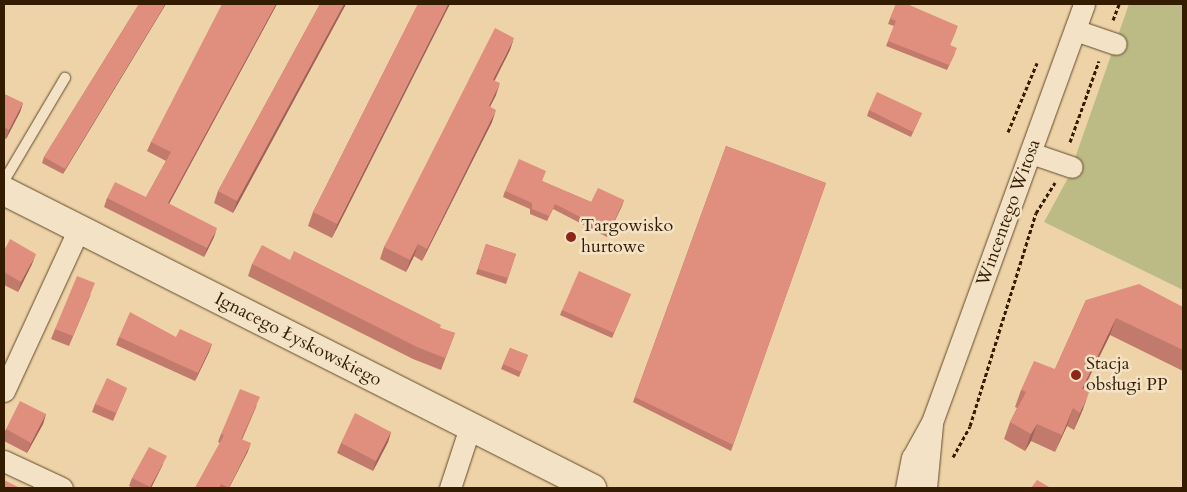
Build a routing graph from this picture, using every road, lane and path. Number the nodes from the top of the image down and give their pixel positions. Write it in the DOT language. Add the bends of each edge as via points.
graph roads {
  1 [pos="1084,4"];
  2 [pos="1119,4"];
  3 [pos="1075,30"];
  4 [pos="1111,42"];
  5 [pos="65,78"];
  6 [pos="1031,153"];
  7 [pos="1067,166"];
  8 [pos="4,182"];
  9 [pos="4,191"];
  10 [pos="79,229"];
  11 [pos="4,391"];
  12 [pos="932,422"];
  13 [pos="470,427"];
  14 [pos="4,461"];
  15 [pos="949,466"];
  16 [pos="62,488"];
  17 [pos="450,488"];
  18 [pos="592,488"];
  19 [pos="906,488"];
  20 [pos="926,488"];
  1 -- 3 [label="street, Wincentego Witosa"];
  2 -- 4 [label="path"];
  3 -- 4 [label="street"];
  3 -- 6 [label="street, Wincentego Witosa"];
  4 -- 7 [label="path"];
  5 -- 8 [label="lane"];
  6 -- 7 [label="street"];
  6 -- 12 [label="street, Wincentego Witosa"];
  7 -- 15 [label="path" via="1036,214 970,426"];
  9 -- 10 [label="street, Ignacego Łyskowskiego"];
  10 -- 11 [label="street"];
  10 -- 13 [label="street, Ignacego Łyskowskiego"];
  12 -- 19 [label="street, Wincentego Witosa" via="912,458"];
  12 -- 20 [label="street, Wincentego Witosa"];
  13 -- 17 [label="street"];
  13 -- 18 [label="street, Ignacego Łyskowskiego"];
  14 -- 16 [label="street"];
}
